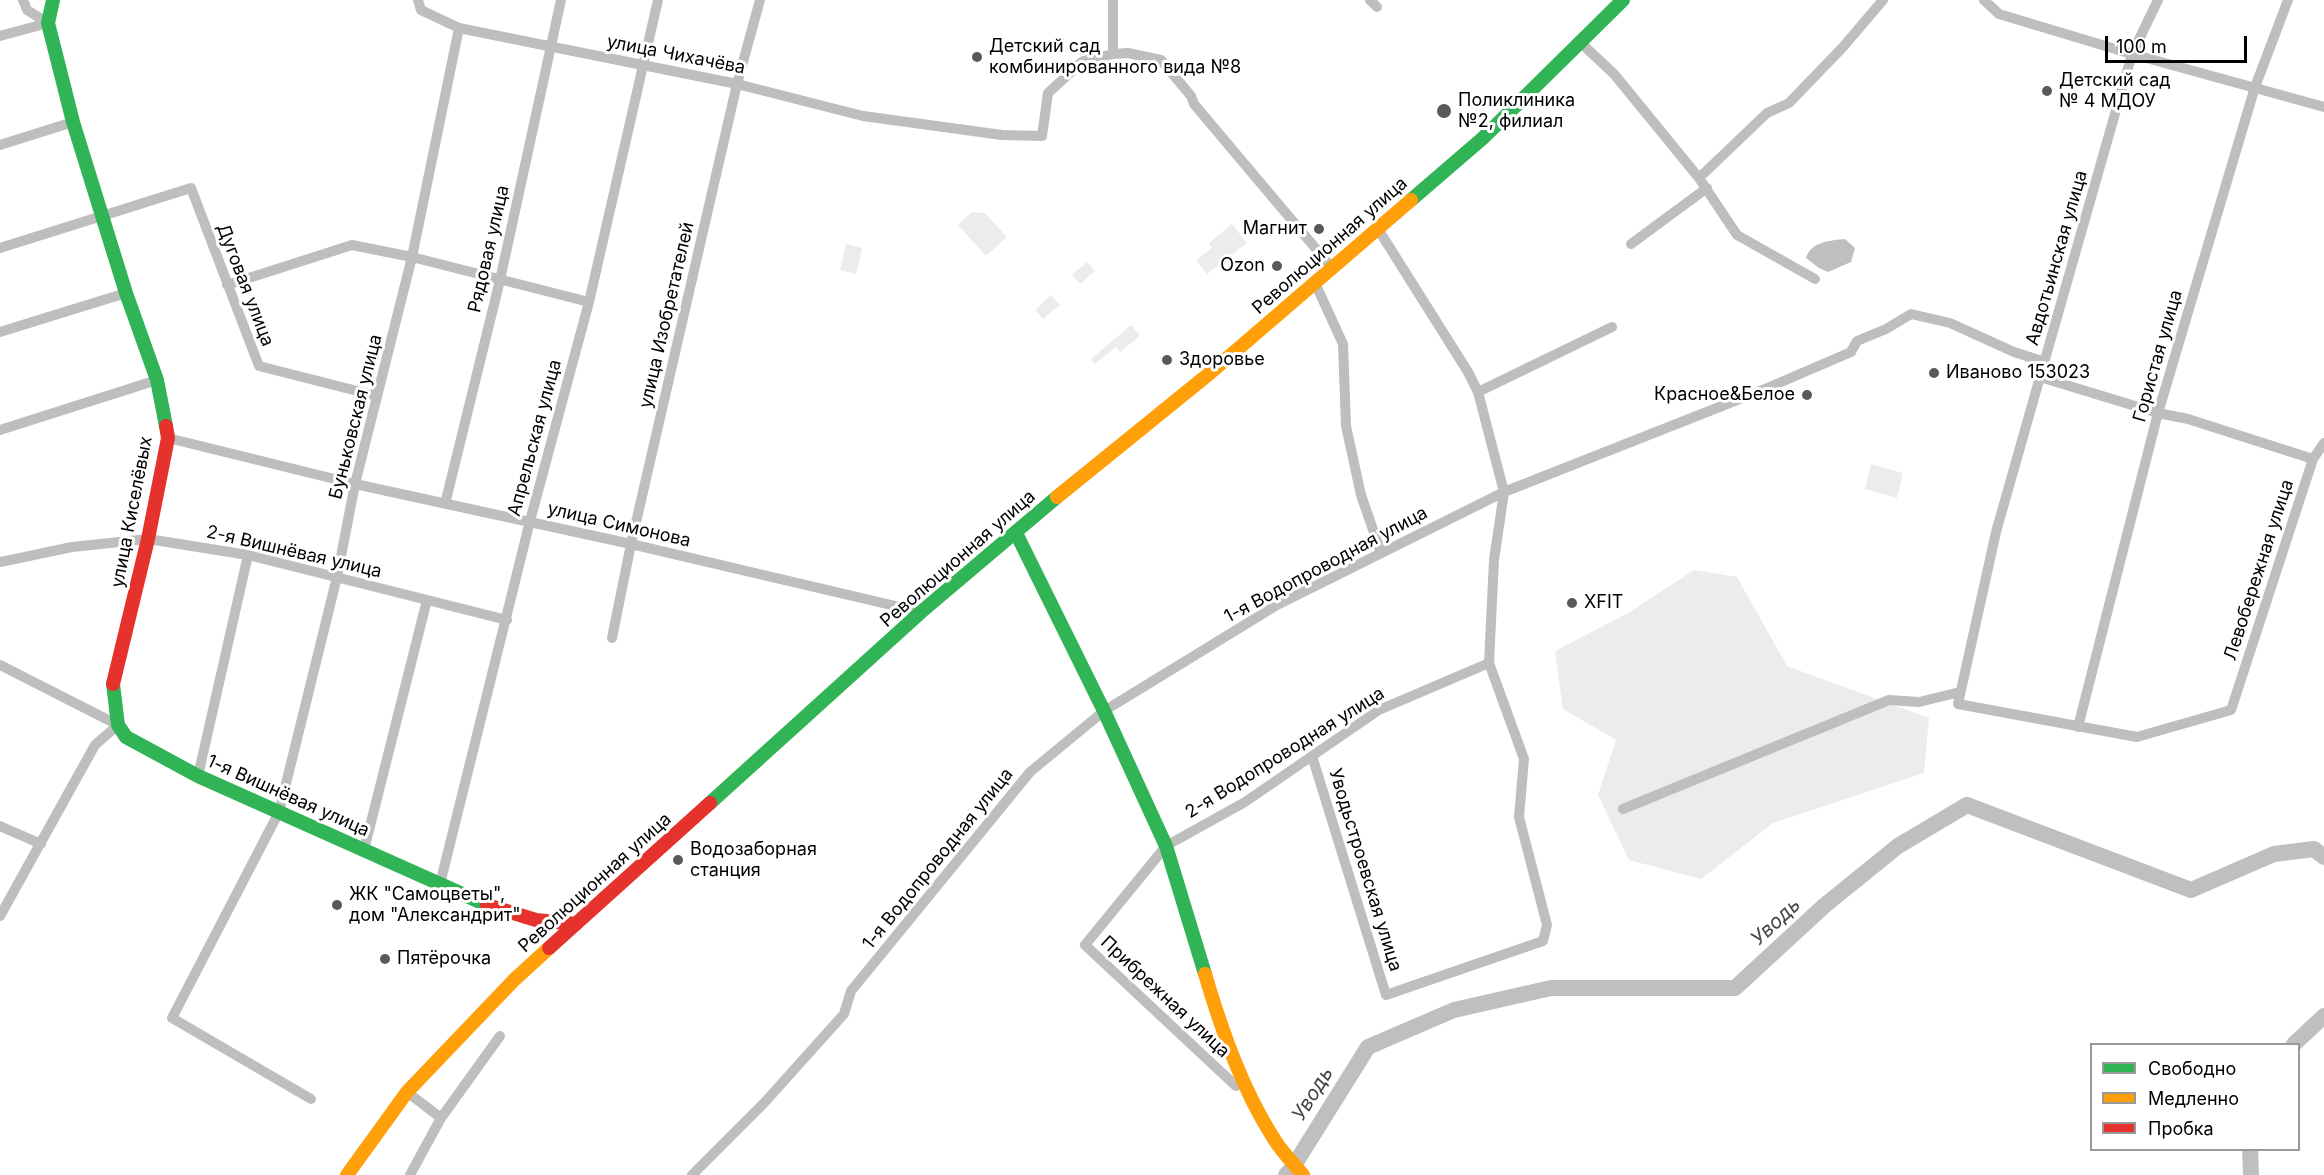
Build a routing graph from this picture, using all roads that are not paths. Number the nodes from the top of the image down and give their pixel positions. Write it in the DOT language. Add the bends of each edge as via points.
graph roads {
  1 [pos="23,0"];
  2 [pos="53,0"];
  3 [pos="417,0"];
  4 [pos="561,0"];
  5 [pos="658,0"];
  6 [pos="759,0"];
  7 [pos="1113,0"];
  8 [pos="1623,0"];
  9 [pos="1883,0"];
  10 [pos="1984,0"];
  11 [pos="2158,0"];
  12 [pos="2288,0"];
  13 [pos="48,23"];
  14 [pos="459,28"];
  15 [pos="0,36"];
  16 [pos="1581,43"];
  17 [pos="551,48"];
  18 [pos="1113,54"];
  19 [pos="2132,54"];
  20 [pos="642,64"];
  21 [pos="737,84"];
  22 [pos="2255,87"];
  23 [pos="2324,107"];
  24 [pos="73,122"];
  25 [pos="0,145"];
  26 [pos="1699,178"];
  27 [pos="1707,188"];
  28 [pos="103,215"];
  29 [pos="1378,229"];
  30 [pos="1630,244"];
  31 [pos="0,248"];
  32 [pos="412,257"];
  33 [pos="1333,268"];
  34 [pos="1815,279"];
  35 [pos="500,280"];
  36 [pos="1316,283"];
  37 [pos="227,285"];
  38 [pos="126,293"];
  39 [pos="589,302"];
  40 [pos="1612,327"];
  41 [pos="0,332"];
  42 [pos="2045,362"];
  43 [pos="2040,377"];
  44 [pos="157,380"];
  45 [pos="1478,392"];
  46 [pos="377,396"];
  47 [pos="2158,413"];
  48 [pos="0,430"];
  49 [pos="168,438"];
  50 [pos="2324,443"];
  51 [pos="2313,459"];
  52 [pos="355,484"];
  53 [pos="1504,492"];
  54 [pos="445,504"];
  55 [pos="530,521"];
  56 [pos="1016,533"];
  57 [pos="148,539"];
  58 [pos="631,544"];
  59 [pos="1382,553"];
  60 [pos="248,555"];
  61 [pos="0,562"];
  62 [pos="337,577"];
  63 [pos="427,600"];
  64 [pos="921,612"];
  65 [pos="507,620"];
  66 [pos="612,638"];
  67 [pos="1489,663"];
  68 [pos="0,665"];
  69 [pos="1960,692"];
  70 [pos="1104,711"];
  71 [pos="118,725"];
  72 [pos="2078,727"];
  73 [pos="1312,756"];
  74 [pos="198,776"];
  75 [pos="1623,809"];
  76 [pos="279,812"];
  77 [pos="0,826"];
  78 [pos="42,844"];
  79 [pos="1166,846"];
  80 [pos="363,850"];
  81 [pos="440,884"];
  82 [pos="0,916"];
  83 [pos="576,924"];
  84 [pos="500,1036"];
  85 [pos="1236,1086"];
  86 [pos="407,1092"];
  87 [pos="311,1099"];
  88 [pos="441,1118"];
  89 [pos="347,1175"];
  90 [pos="410,1175"];
  91 [pos="692,1175"];
  92 [pos="1303,1175"];
  1 -- 13 [label="street" via="27,10"];
  2 -- 13 [label="main road"];
  3 -- 14 [label="street, улица Чихачёва" via="421,10"];
  4 -- 17 [label="street, Рядовая улица"];
  5 -- 20 [label="street, Апрельская улица"];
  6 -- 21 [label="street, улица Изобретателей"];
  7 -- 18 [label="street"];
  8 -- 16 [label="main road, Революционная улица"];
  9 -- 26 [label="street" via="1789,103 1767,113"];
  10 -- 19 [label="street" via="1999,14"];
  11 -- 19 [label="street, Авдотьинская улица"];
  12 -- 22 [label="street, Гористая улица"];
  13 -- 15 [label="street"];
  13 -- 24 [label="main road, улица Киселёвых"];
  14 -- 17 [label="street, улица Чихачёва"];
  14 -- 32 [label="street, Буньковская улица"];
  16 -- 26 [label="street" via="1614,74"];
  16 -- 29 [label="main road, Революционная улица" via="1483,138"];
  17 -- 20 [label="street, улица Чихачёва"];
  17 -- 35 [label="street, Рядовая улица"];
  18 -- 21 [label="street, улица Чихачёва" via="1083,61 1048,93 1042,136 1002,135 885,120"];
  18 -- 33 [label="street" via="1161,60 1194,105"];
  19 -- 22 [label="street"];
  19 -- 42 [label="street, Авдотьинская улица"];
  20 -- 21 [label="street, улица Чихачёва"];
  20 -- 39 [label="street, Апрельская улица"];
  21 -- 58 [label="street, улица Изобретателей"];
  22 -- 23 [label="street"];
  22 -- 47 [label="street, Гористая улица"];
  24 -- 25 [label="street"];
  24 -- 28 [label="main road, улица Киселёвых"];
  26 -- 27 [label="street"];
  27 -- 30 [label="street"];
  27 -- 34 [label="street" via="1737,234"];
  28 -- 31 [label="street"];
  28 -- 37 [label="street, Дуговая улица" via="191,188"];
  28 -- 38 [label="main road, улица Киселёвых"];
  29 -- 33 [label="main road, Революционная улица"];
  29 -- 45 [label="street"];
  32 -- 35 [label="street"];
  32 -- 37 [label="street" via="352,245"];
  32 -- 46 [label="street, Буньковская улица"];
  33 -- 36 [label="main road, Революционная улица"];
  35 -- 39 [label="street"];
  35 -- 54 [label="street, Рядовая улица"];
  36 -- 56 [label="main road, Революционная улица"];
  36 -- 59 [label="street" via="1343,344 1346,426 1361,495"];
  37 -- 46 [label="street, Дуговая улица" via="259,366"];
  38 -- 41 [label="street"];
  38 -- 44 [label="main road, улица Киселёвых"];
  39 -- 55 [label="street, Апрельская улица"];
  40 -- 45 [label="street"];
  42 -- 43 [label="street, Авдотьинская улица"];
  42 -- 53 [label="street, 1-я Водопроводная улица" via="1950,323 1911,314 1857,341 1851,352"];
  43 -- 47 [label="street"];
  43 -- 69 [label="street, Авдотьинская улица" via="1996,532"];
  44 -- 48 [label="street"];
  44 -- 49 [label="main road, улица Киселёвых"];
  45 -- 53 [label="street"];
  46 -- 52 [label="street, Буньковская улица"];
  47 -- 51 [label="street"];
  47 -- 72 [label="street, Гористая улица"];
  49 -- 52 [label="street, улица Симонова"];
  49 -- 57 [label="main road, улица Киселёвых"];
  50 -- 51 [label="street, Левобережная улица"];
  51 -- 72 [label="street, Левобережная улица" via="2231,710 2137,738"];
  52 -- 54 [label="street, улица Симонова"];
  52 -- 62 [label="street, Буньковская улица"];
  53 -- 59 [label="street, 1-я Водопроводная улица"];
  53 -- 67 [label="street" via="1494,560"];
  54 -- 55 [label="street, улица Симонова"];
  55 -- 58 [label="street, улица Симонова"];
  55 -- 65 [label="street, Апрельская улица"];
  56 -- 64 [label="main road, Революционная улица"];
  56 -- 70 [label="main road"];
  57 -- 60 [label="street, 2-я Вишнёвая улица"];
  57 -- 61 [label="street, 2-я Вишнёвая улица" via="72,547"];
  57 -- 71 [label="main road, улица Киселёвых" via="113,683"];
  58 -- 64 [label="street, улица Симонова"];
  58 -- 66 [label="street, улица Изобретателей"];
  59 -- 70 [label="street, 1-я Водопроводная улица" via="1277,605"];
  60 -- 62 [label="street, 2-я Вишнёвая улица"];
  60 -- 74 [label="street"];
  62 -- 63 [label="street, 2-я Вишнёвая улица"];
  62 -- 76 [label="street, Буньковская улица"];
  63 -- 65 [label="street, 2-я Вишнёвая улица"];
  63 -- 80 [label="street"];
  64 -- 83 [label="main road, Революционная улица"];
  65 -- 81 [label="street, Апрельская улица"];
  67 -- 73 [label="street, 2-я Водопроводная улица" via="1379,710"];
  67 -- 73 [label="street, Уводьстроевская улица" via="1524,759 1520,817 1547,925 1543,941 1386,995"];
  68 -- 71 [label="street, 1-я Вишнёвая улица"];
  69 -- 72 [label="street, Авдотьинская улица" via="1958,704"];
  69 -- 75 [label="street" via="1919,702 1889,700"];
  70 -- 79 [label="main road"];
  70 -- 91 [label="street, 1-я Водопроводная улица" via="1030,772 851,991 844,1014"];
  71 -- 74 [label="main road, 1-я Вишнёвая улица" via="126,737"];
  71 -- 78 [label="street" via="95,745"];
  73 -- 79 [label="street, 2-я Водопроводная улица" via="1245,802"];
  74 -- 76 [label="main road, 1-я Вишнёвая улица"];
  76 -- 80 [label="main road, 1-я Вишнёвая улица"];
  76 -- 87 [label="street, Буньковская улица" via="172,1018"];
  77 -- 78 [label="street"];
  78 -- 82 [label="street"];
  79 -- 85 [label="street, Прибрежная улица" via="1086,945"];
  79 -- 92 [label="main road" via="1232,1055 1275,1141"];
  80 -- 81 [label="main road, 1-я Вишнёвая улица"];
  81 -- 83 [label="main road, 1-я Вишнёвая улица" via="518,918"];
  83 -- 86 [label="main road, Революционная улица" via="514,980"];
  84 -- 88 [label="street"];
  86 -- 88 [label="street"];
  86 -- 89 [label="main road, Революционная улица"];
  88 -- 90 [label="street"];
}
